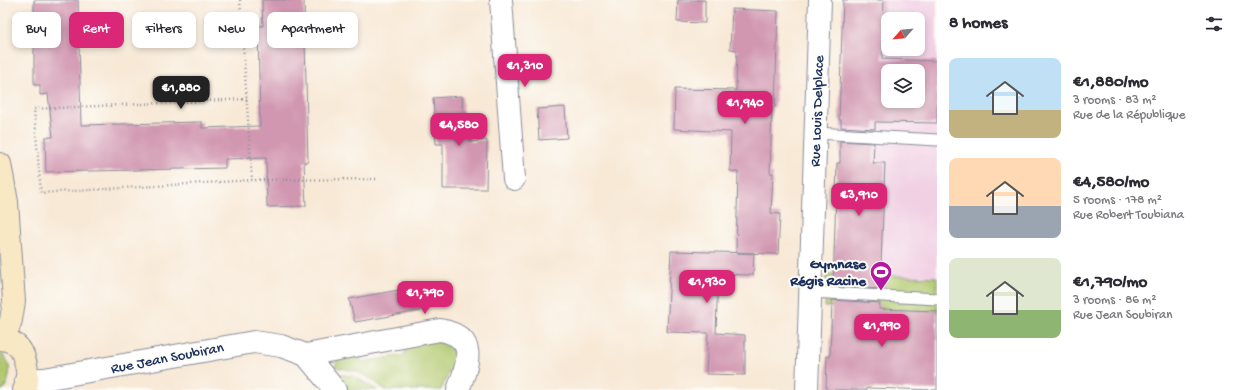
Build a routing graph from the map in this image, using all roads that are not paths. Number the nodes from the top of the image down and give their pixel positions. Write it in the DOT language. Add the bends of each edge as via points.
graph roads {
  1 [pos="501,0"];
  2 [pos="820,0"];
  3 [pos="816,133"];
  4 [pos="937,140"];
  5 [pos="0,164"];
  6 [pos="514,179"];
  7 [pos="810,292"];
  8 [pos="937,299"];
  9 [pos="2,339"];
  10 [pos="306,355"];
  11 [pos="25,385"];
  12 [pos="335,390"];
  13 [pos="458,390"];
  14 [pos="807,390"];
  1 -- 6 [label="street"];
  2 -- 3 [label="street, Rue Louis Delplace"];
  3 -- 4 [label="lane"];
  3 -- 7 [label="street, Rue Louis Delplace"];
  5 -- 9 [label="main road" via="6,202 14,301 11,320"];
  7 -- 8 [label="lane"];
  7 -- 14 [label="street, Rue Louis Delplace"];
  9 -- 11 [label="main road" via="16,345 22,354 26,365"];
  10 -- 11 [label="street, Rue Jean Soubiran" via="282,346 254,342 51,378"];
  10 -- 12 [label="street"];
  10 -- 13 [label="street" via="432,331 448,332 463,343 468,352 468,364"];
}
